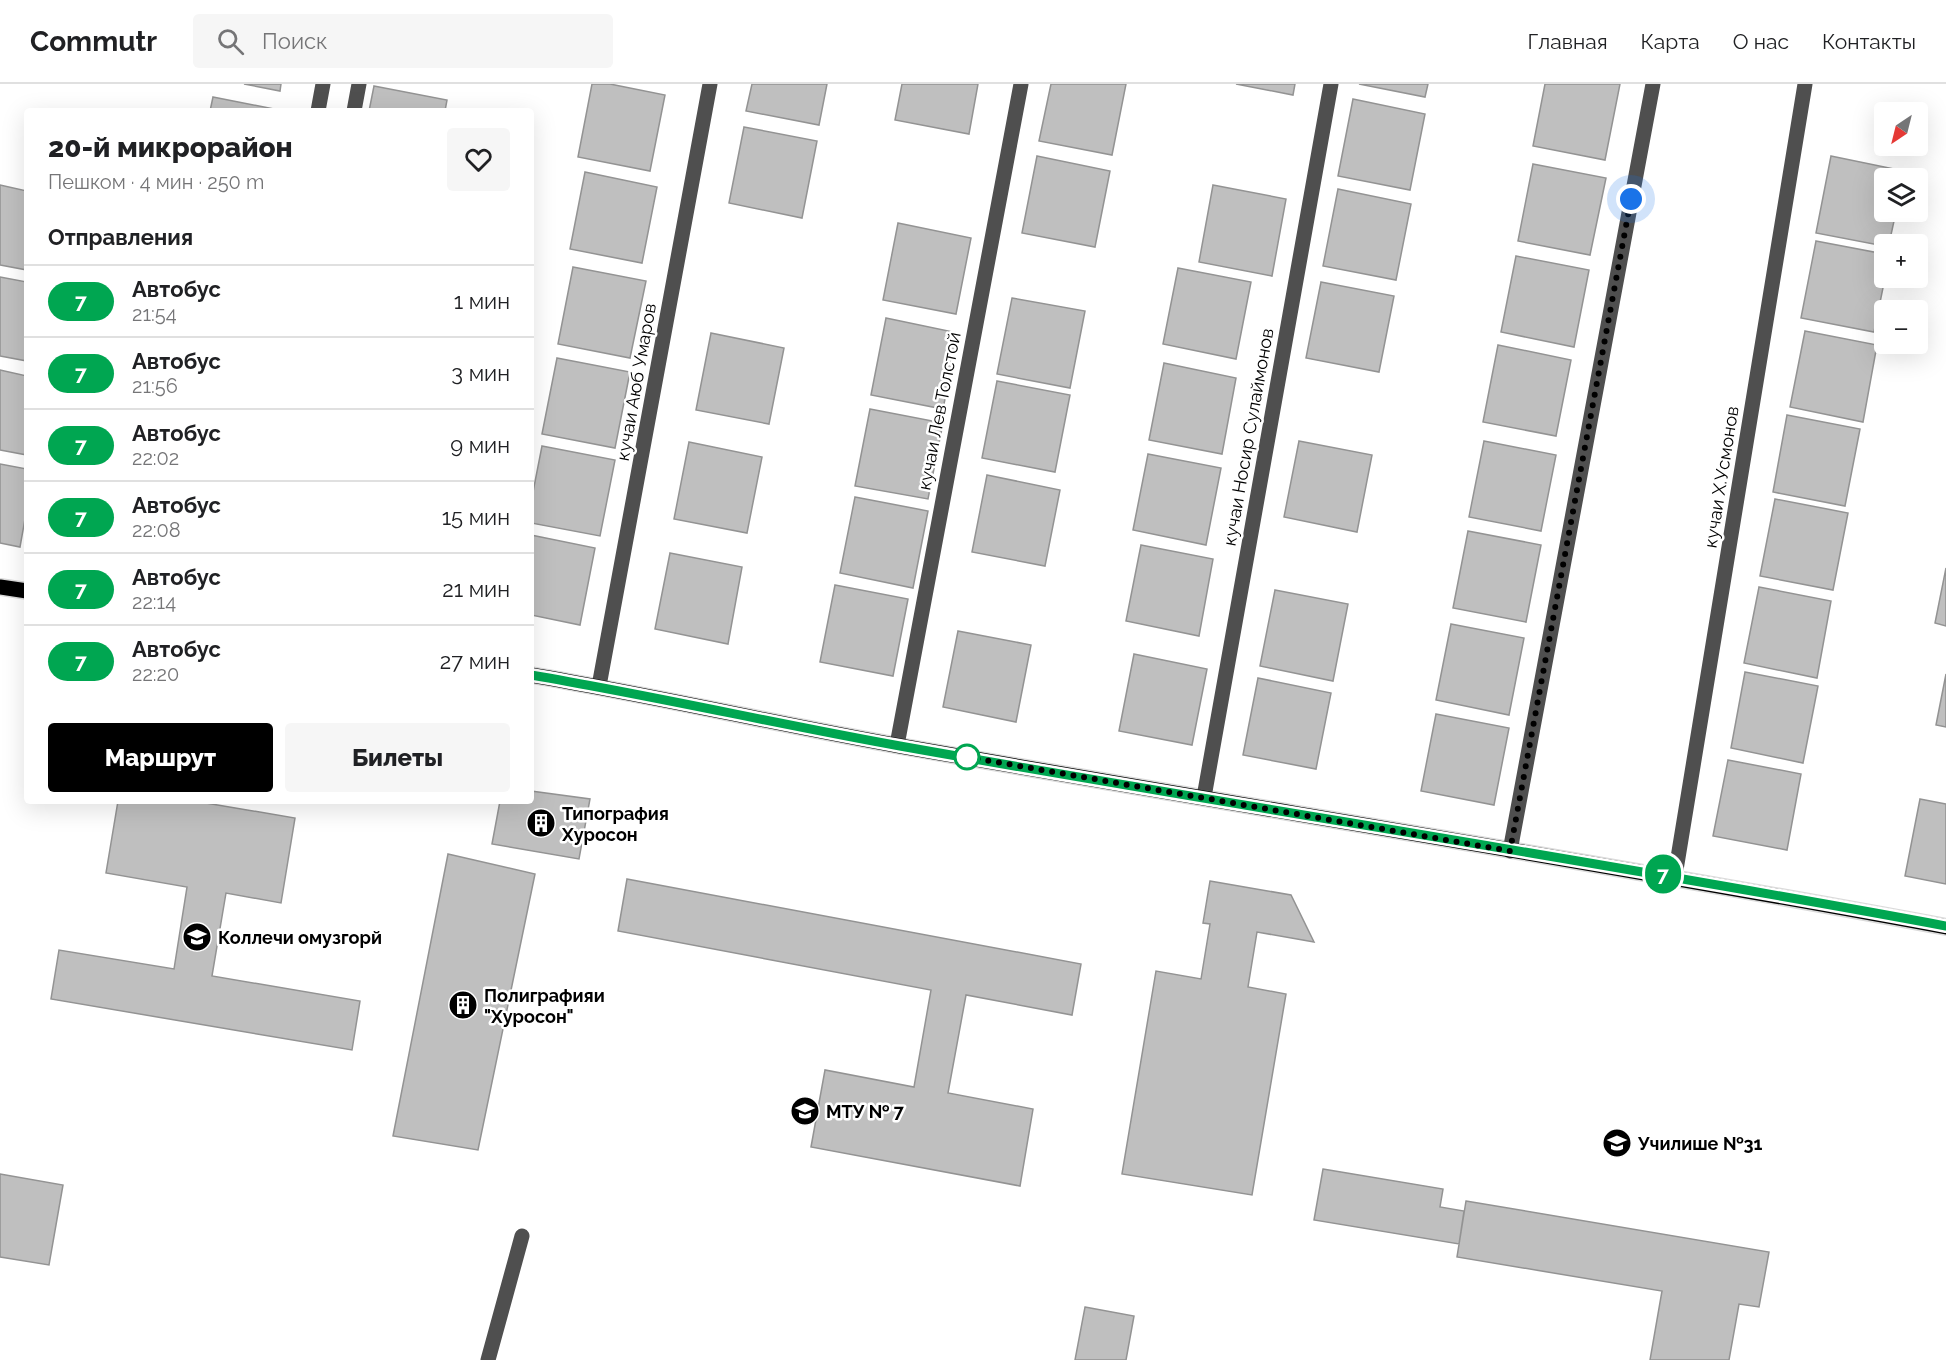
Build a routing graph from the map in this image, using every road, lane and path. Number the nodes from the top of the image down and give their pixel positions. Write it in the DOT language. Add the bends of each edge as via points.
graph roads {
  1 [pos="323,84"];
  2 [pos="358,84"];
  3 [pos="710,84"];
  4 [pos="1021,84"];
  5 [pos="1331,84"];
  6 [pos="1653,84"];
  7 [pos="1805,84"];
  8 [pos="319,108"];
  9 [pos="354,108"];
  10 [pos="0,587"];
  11 [pos="24,591"];
  12 [pos="534,675"];
  13 [pos="599,686"];
  14 [pos="897,745"];
  15 [pos="1204,797"];
  16 [pos="1510,851"];
  17 [pos="1675,876"];
  18 [pos="1946,927"];
  19 [pos="522,1236"];
  20 [pos="488,1360"];
  1 -- 8 [label="street"];
  2 -- 9 [label="street"];
  3 -- 13 [label="street, кучаи Аюб Умаров"];
  4 -- 14 [label="street, кучаи Лев Толстой"];
  5 -- 15 [label="street, кучаи Носир Сулаймонов"];
  6 -- 16 [label="street"];
  7 -- 17 [label="street, кучаи Х.Усмонов"];
  10 -- 11 [label="main road"];
  12 -- 13 [label="main road"];
  13 -- 14 [label="main road"];
  14 -- 15 [label="main road"];
  15 -- 16 [label="main road"];
  16 -- 17 [label="main road"];
  17 -- 18 [label="main road"];
  19 -- 20 [label="street"];
}
